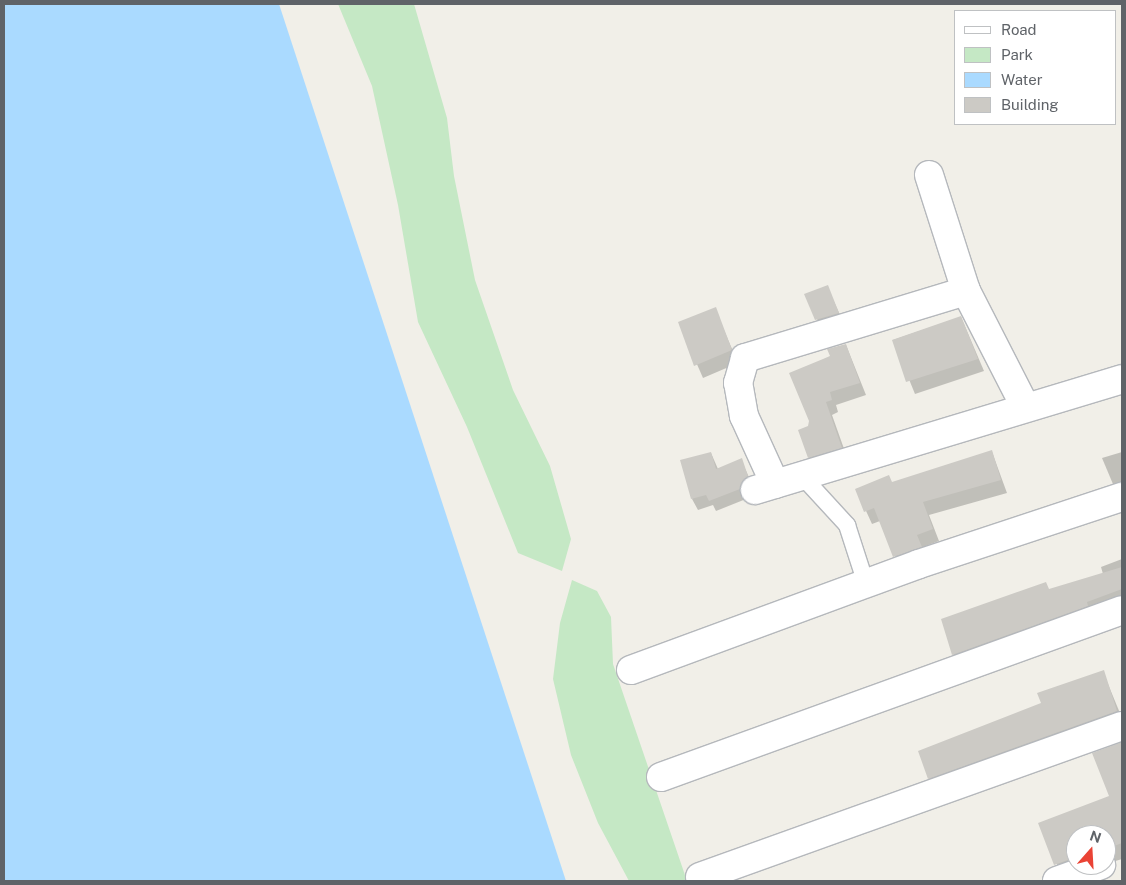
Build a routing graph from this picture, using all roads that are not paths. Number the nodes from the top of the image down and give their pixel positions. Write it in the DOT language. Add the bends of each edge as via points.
graph roads {
  1 [pos="929,175"];
  2 [pos="966,291"];
  3 [pos="1122,380"];
  4 [pos="1026,408"];
  5 [pos="802,476"];
  6 [pos="1122,498"];
  7 [pos="866,584"];
  8 [pos="1122,610"];
  9 [pos="631,670"];
  10 [pos="1122,726"];
  11 [pos="662,776"];
  12 [pos="1074,875"];
  13 [pos="700,877"];
  14 [pos="1057,881"];
  1 -- 2 [label="street"];
  2 -- 4 [label="street"];
  2 -- 5 [label="street" via="745,358 738,383 765,487"];
  3 -- 4 [label="street"];
  4 -- 5 [label="street"];
  5 -- 7 [label="lane" via="847,525"];
  6 -- 7 [label="street"];
  7 -- 9 [label="street"];
  8 -- 11 [label="street"];
  10 -- 13 [label="street"];
  12 -- 14 [label="street"];
}
